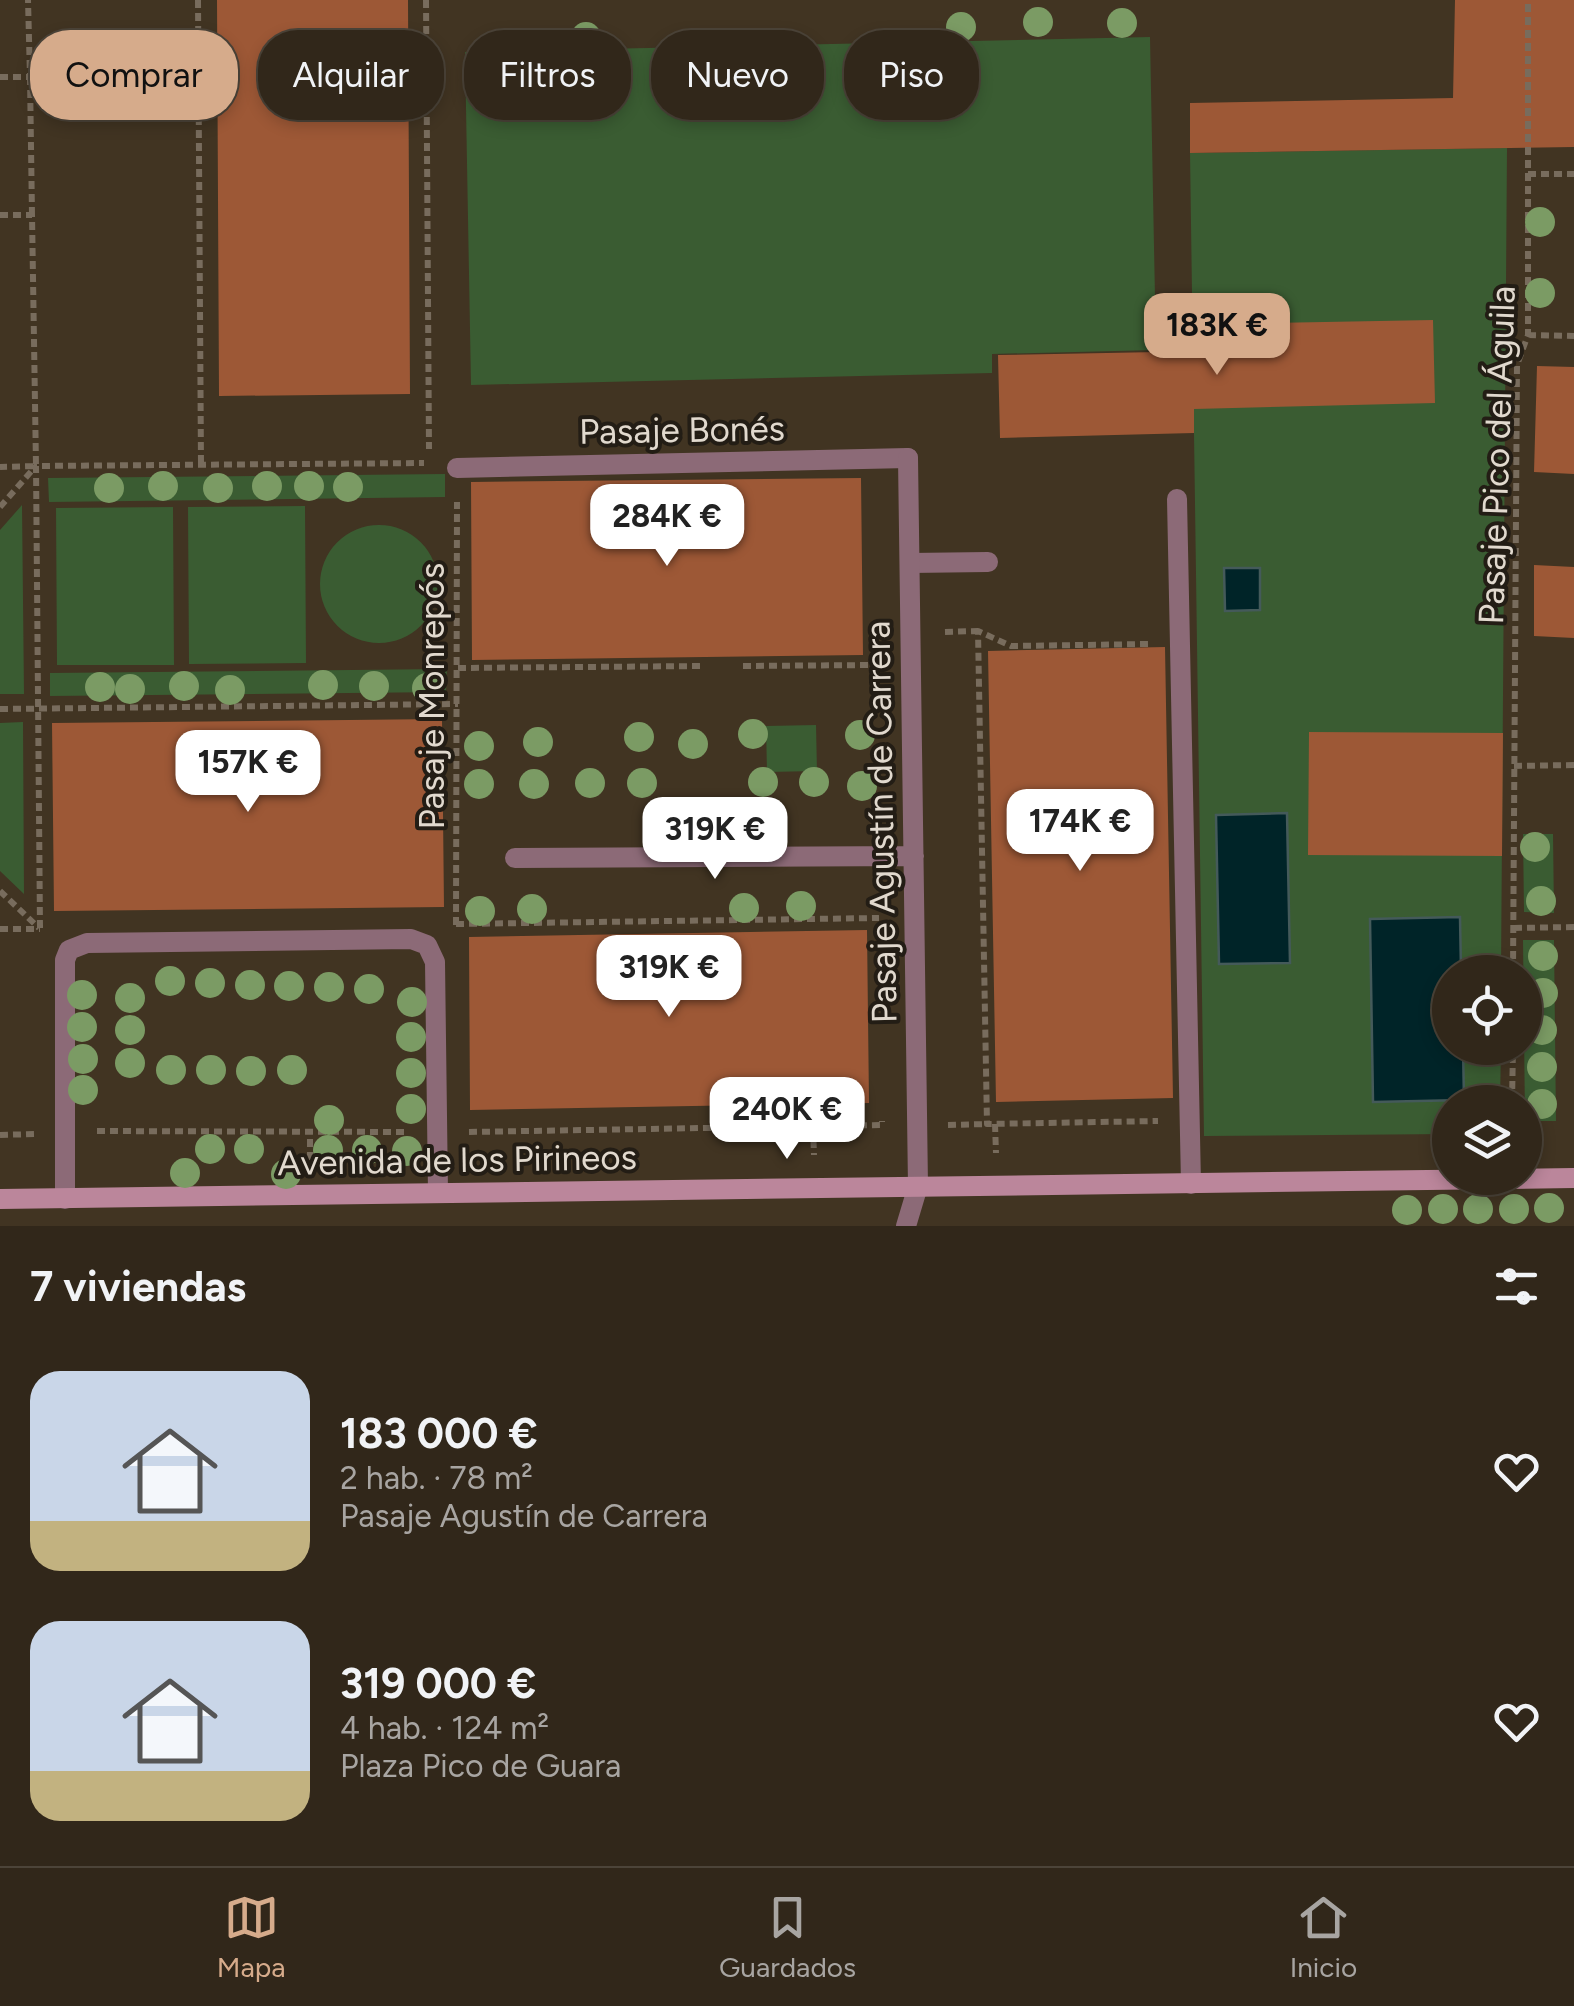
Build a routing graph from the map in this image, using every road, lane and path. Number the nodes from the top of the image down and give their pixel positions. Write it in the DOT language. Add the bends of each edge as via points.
graph roads {
  1 [pos="28,0"];
  2 [pos="198,0"];
  3 [pos="426,0"];
  4 [pos="1528,0"];
  5 [pos="0,77"];
  6 [pos="30,77"];
  7 [pos="31,120"];
  8 [pos="1528,174"];
  9 [pos="1574,174"];
  10 [pos="0,215"];
  11 [pos="32,215"];
  12 [pos="1528,336"];
  13 [pos="1574,336"];
  14 [pos="908,458"];
  15 [pos="201,465"];
  16 [pos="36,466"];
  17 [pos="0,467"];
  18 [pos="456,468"];
  19 [pos="1178,499"];
  20 [pos="0,508"];
  21 [pos="988,562"];
  22 [pos="910,563"];
  23 [pos="1180,643"];
  24 [pos="873,649"];
  25 [pos="704,666"];
  26 [pos="743,666"];
  27 [pos="458,668"];
  28 [pos="458,704"];
  29 [pos="0,708"];
  30 [pos="38,708"];
  31 [pos="1514,766"];
  32 [pos="1574,766"];
  33 [pos="914,856"];
  34 [pos="516,858"];
  35 [pos="0,891"];
  36 [pos="456,924"];
  37 [pos="1574,927"];
  38 [pos="1514,928"];
  39 [pos="880,936"];
  40 [pos="456,943"];
  41 [pos="1513,955"];
  42 [pos="882,1106"];
  43 [pos="1190,1121"];
  44 [pos="65,1131"];
  45 [pos="437,1132"];
  46 [pos="1574,1178"];
  47 [pos="1190,1184"];
  48 [pos="918,1186"];
  49 [pos="438,1193"];
  50 [pos="65,1198"];
  51 [pos="0,1200"];
  52 [pos="906,1226"];
  1 -- 6 [label="path"];
  2 -- 15 [label="path"];
  3 -- 15 [label="path" via="430,462"];
  4 -- 8 [label="path, Pasaje Pico del Águila"];
  5 -- 6 [label="path"];
  7 -- 11 [label="path"];
  8 -- 9 [label="path"];
  8 -- 12 [label="path, Pasaje Pico del Águila"];
  10 -- 11 [label="path"];
  11 -- 16 [label="path"];
  12 -- 13 [label="path"];
  12 -- 31 [label="path, Pasaje Pico del Águila" via="1517,365"];
  14 -- 18 [label="street, Pasaje Bonés"];
  14 -- 22 [label="street, Pasaje Agustín de Carrera"];
  15 -- 16 [label="path"];
  16 -- 17 [label="path"];
  16 -- 20 [label="path"];
  16 -- 30 [label="path"];
  18 -- 27 [label="path, Pasaje Monrepós"];
  19 -- 23 [label="street"];
  21 -- 22 [label="street"];
  22 -- 33 [label="street, Pasaje Agustín de Carrera"];
  23 -- 43 [label="street"];
  23 -- 43 [label="path" via="1012,646 978,630 987,1124"];
  24 -- 26 [label="path" via="873,665"];
  25 -- 27 [label="path"];
  27 -- 28 [label="path, Pasaje Monrepós"];
  28 -- 30 [label="path"];
  28 -- 36 [label="path, Pasaje Monrepós"];
  29 -- 30 [label="path"];
  30 -- 35 [label="path" via="40,928"];
  31 -- 32 [label="path"];
  31 -- 38 [label="path, Pasaje Pico del Águila"];
  33 -- 34 [label="street"];
  33 -- 48 [label="street, Pasaje Agustín de Carrera"];
  36 -- 39 [label="path" via="880,918"];
  36 -- 40 [label="path, Pasaje Monrepós"];
  37 -- 38 [label="path"];
  38 -- 41 [label="path, Pasaje Pico del Águila"];
  42 -- 45 [label="path" via="882,1126"];
  43 -- 47 [label="street"];
  44 -- 45 [label="path"];
  44 -- 45 [label="street" via="65,960 78,945 411,938 427,944 435,962"];
  44 -- 50 [label="street"];
  45 -- 49 [label="street"];
  46 -- 47 [label="street, Avenida de los Pirineos"];
  47 -- 48 [label="street, Avenida de los Pirineos"];
  48 -- 49 [label="street, Avenida de los Pirineos"];
  48 -- 52 [label="street, Pasaje Agustín de Carrera"];
  49 -- 50 [label="street, Avenida de los Pirineos"];
  50 -- 51 [label="street, Avenida de los Pirineos"];
}
